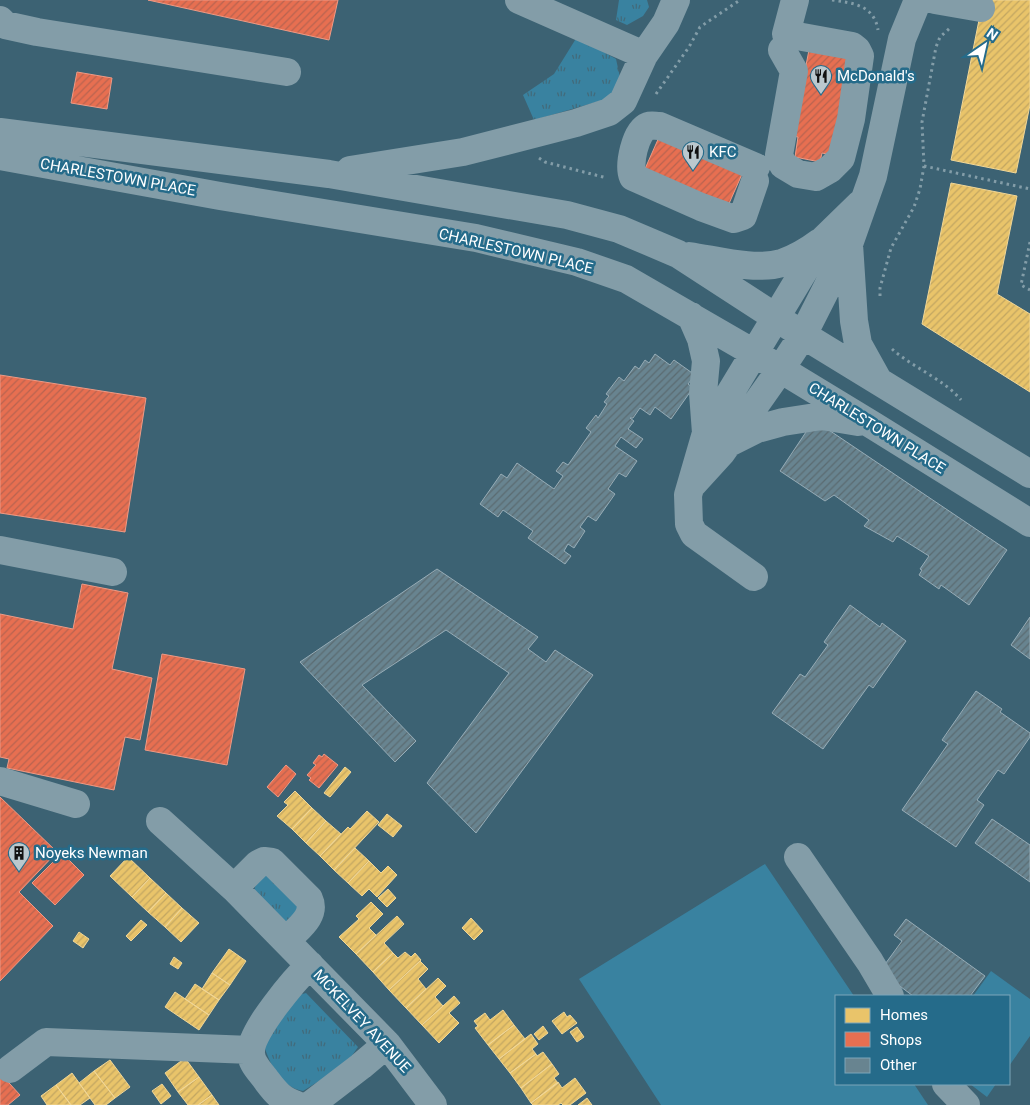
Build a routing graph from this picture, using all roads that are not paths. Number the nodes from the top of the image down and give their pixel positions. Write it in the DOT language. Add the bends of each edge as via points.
graph roads {
  1 [pos="519,0"];
  2 [pos="676,0"];
  3 [pos="795,0"];
  4 [pos="918,0"];
  5 [pos="935,0"];
  6 [pos="974,7"];
  7 [pos="0,20"];
  8 [pos="784,42"];
  9 [pos="644,55"];
  10 [pos="287,72"];
  11 [pos="3,139"];
  12 [pos="329,174"];
  13 [pos="863,201"];
  14 [pos="822,241"];
  15 [pos="849,244"];
  16 [pos="678,254"];
  17 [pos="691,316"];
  18 [pos="776,317"];
  19 [pos="803,335"];
  20 [pos="754,353"];
  21 [pos="780,370"];
  22 [pos="879,382"];
  23 [pos="874,426"];
  24 [pos="717,438"];
  25 [pos="1030,474"];
  26 [pos="1030,523"];
  27 [pos="0,550"];
  28 [pos="113,572"];
  29 [pos="754,577"];
  30 [pos="0,781"];
  31 [pos="76,804"];
  32 [pos="160,821"];
  33 [pos="798,857"];
  34 [pos="234,888"];
  35 [pos="286,941"];
  36 [pos="310,965"];
  37 [pos="889,995"];
  38 [pos="387,1044"];
  39 [pos="251,1050"];
  40 [pos="10,1070"];
  41 [pos="947,1085"];
  42 [pos="297,1105"];
  43 [pos="310,1105"];
  44 [pos="433,1105"];
  45 [pos="966,1105"];
  1 -- 9 [label="street"];
  2 -- 9 [label="street"];
  3 -- 8 [label="street"];
  4 -- 13 [label="street" via="902,39 873,176"];
  5 -- 6 [label="street"];
  7 -- 10 [label="street" via="5,25 37,32"];
  8 -- 8 [label="street" via="852,46 860,56 851,119 841,158 816,177 790,170 783,165 779,155 794,71"];
  9 -- 12 [label="street" via="623,101 609,112 463,152"];
  11 -- 12 [label="street, CHARLESTOWN PLACE"];
  11 -- 17 [label="street, CHARLESTOWN PLACE" via="220,196 476,238 577,262 626,279"];
  12 -- 16 [label="street, CHARLESTOWN PLACE" via="567,215 619,229"];
  13 -- 14 [label="street"];
  13 -- 15 [label="street"];
  14 -- 16 [label="street" via="781,263 763,265"];
  14 -- 18 [label="street"];
  15 -- 19 [label="street"];
  15 -- 22 [label="street" via="858,344"];
  16 -- 18 [label="street, CHARLESTOWN PLACE"];
  17 -- 20 [label="street, CHARLESTOWN PLACE"];
  17 -- 24 [label="street" via="706,361 703,393"];
  18 -- 19 [label="street, CHARLESTOWN PLACE"];
  18 -- 20 [label="street"];
  19 -- 21 [label="street"];
  19 -- 22 [label="street, CHARLESTOWN PLACE"];
  20 -- 21 [label="street, CHARLESTOWN PLACE"];
  20 -- 24 [label="street"];
  21 -- 23 [label="street, CHARLESTOWN PLACE"];
  21 -- 24 [label="street"];
  22 -- 25 [label="street, CHARLESTOWN PLACE"];
  23 -- 24 [label="street" via="822,416"];
  23 -- 26 [label="street, CHARLESTOWN PLACE"];
  24 -- 29 [label="street" via="691,486 687,509 689,524 694,534"];
  27 -- 28 [label="street"];
  30 -- 31 [label="street"];
  32 -- 34 [label="street, MCKELVEY AVENUE"];
  33 -- 37 [label="street"];
  34 -- 35 [label="street, MCKELVEY AVENUE"];
  34 -- 35 [label="street" via="258,864 272,862 309,899 311,914"];
  35 -- 36 [label="street, MCKELVEY AVENUE"];
  36 -- 38 [label="street, MCKELVEY AVENUE"];
  36 -- 39 [label="street" via="294,980 257,1034"];
  38 -- 43 [label="street"];
  38 -- 44 [label="street, MCKELVEY AVENUE"];
  39 -- 40 [label="street" via="46,1042"];
  39 -- 42 [label="street" via="252,1061 278,1096"];
  41 -- 45 [label="street"];
}
